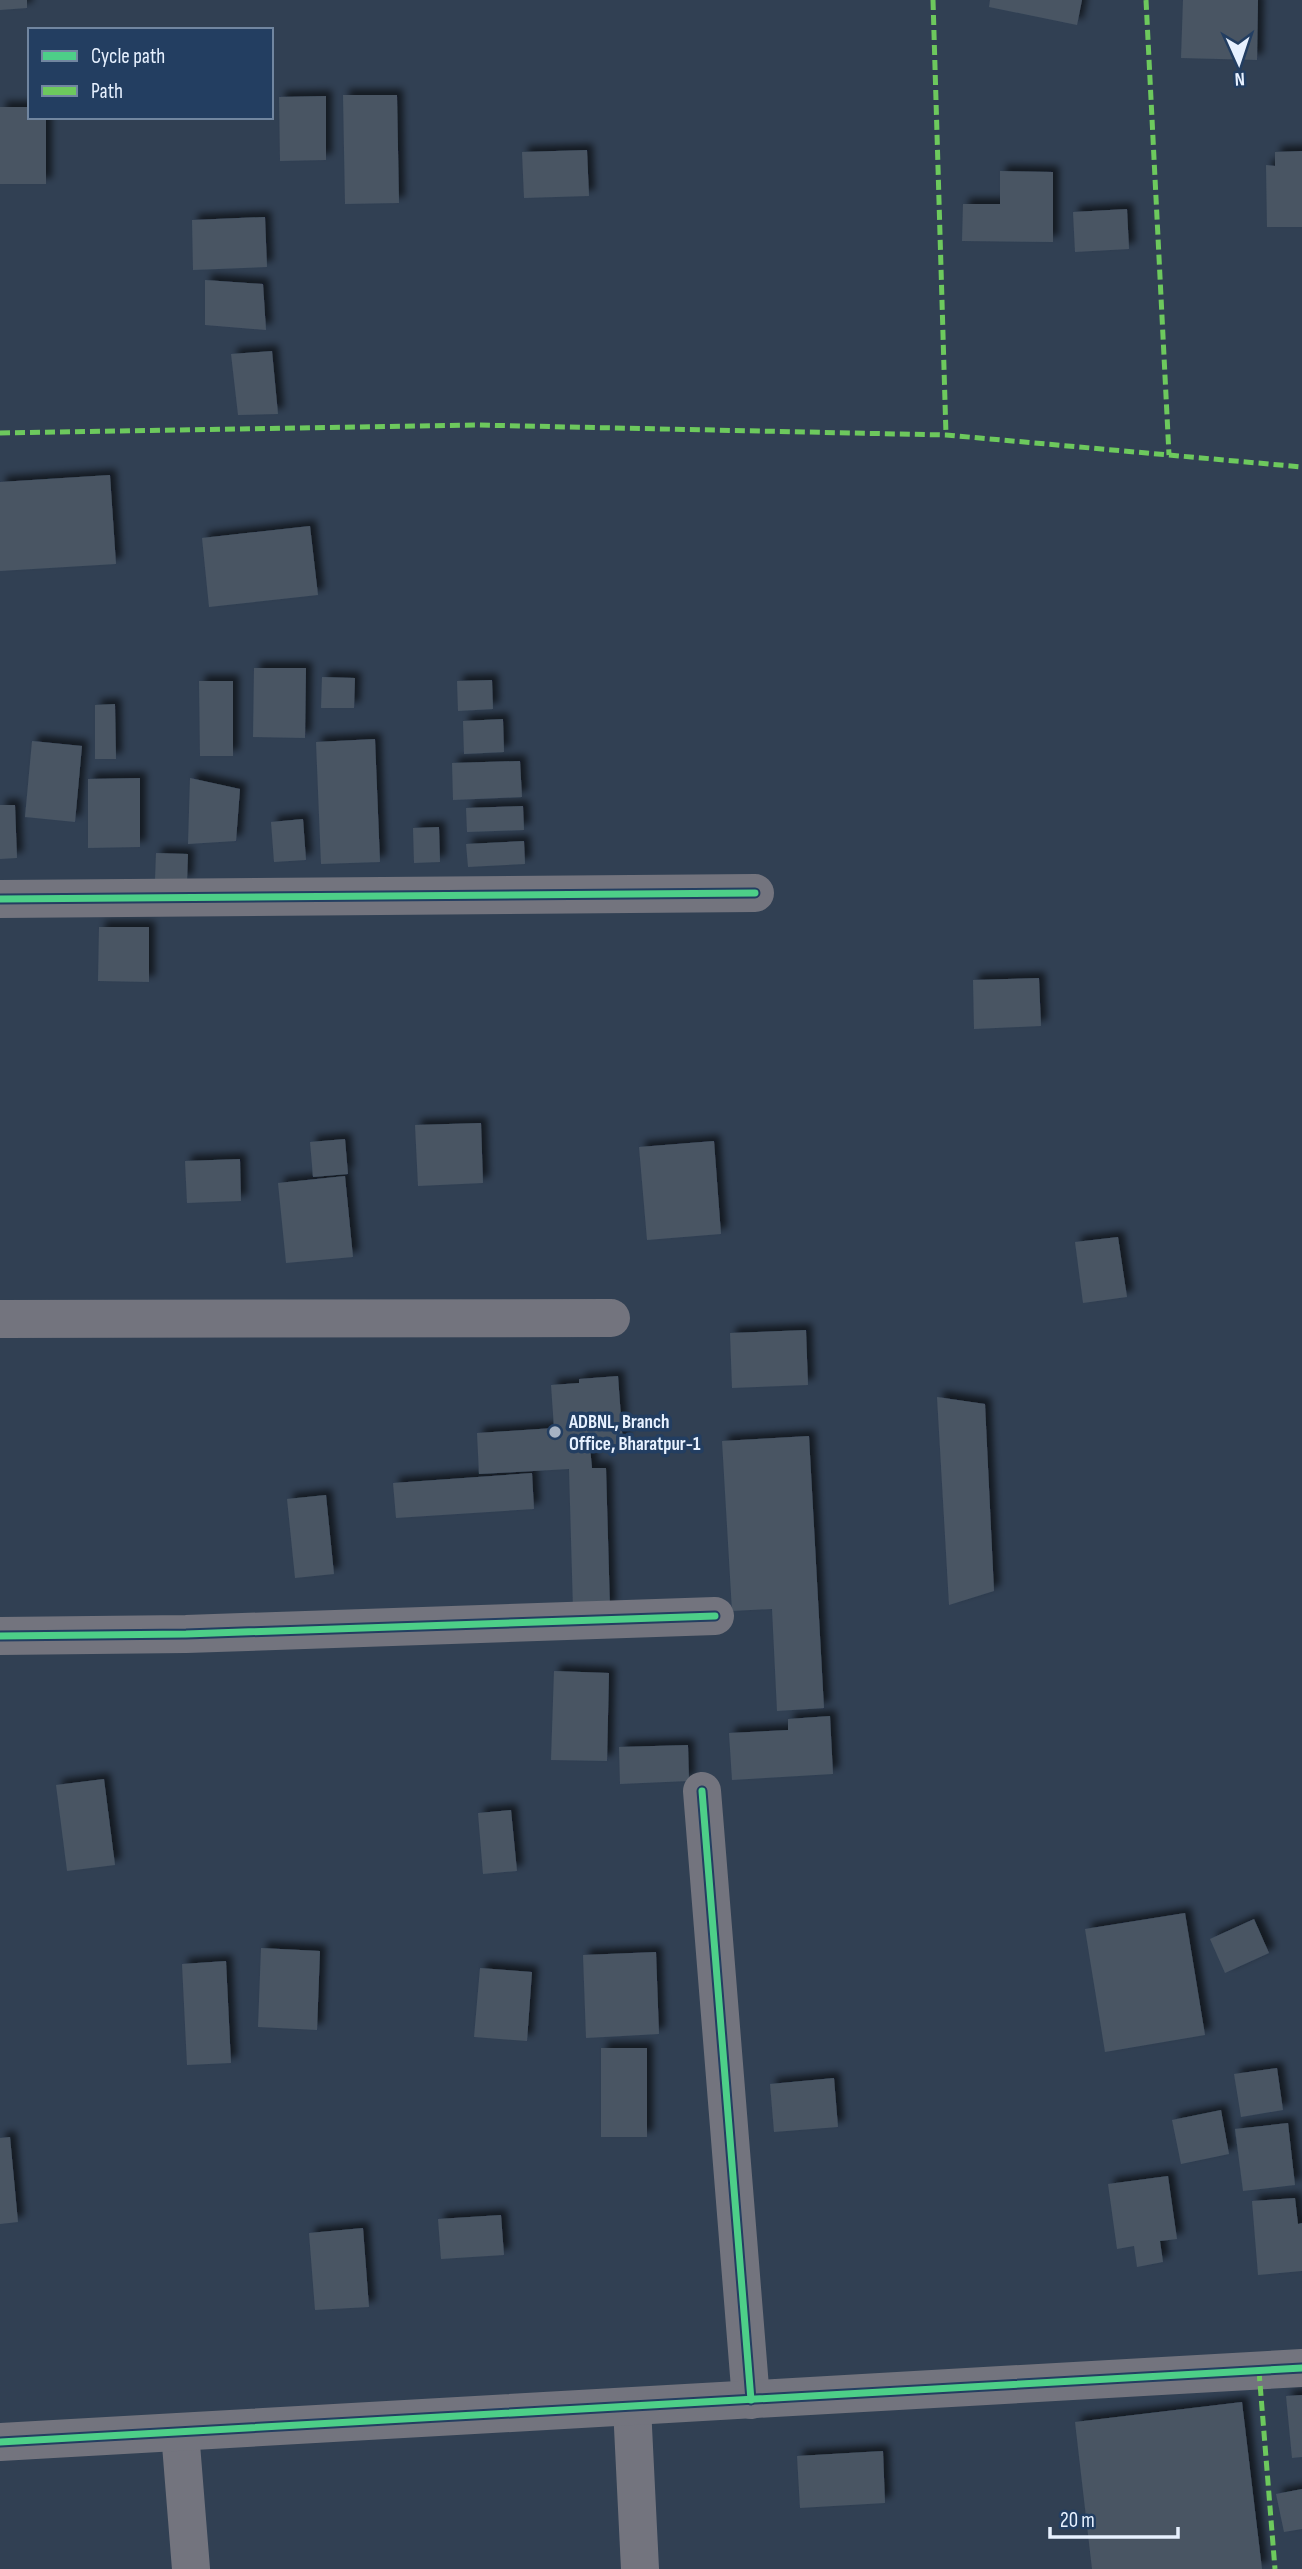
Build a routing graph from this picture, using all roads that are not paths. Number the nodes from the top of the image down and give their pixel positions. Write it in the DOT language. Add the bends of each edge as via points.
graph roads {
  1 [pos="755,894"];
  2 [pos="0,899"];
  3 [pos="611,1318"];
  4 [pos="0,1319"];
  5 [pos="715,1616"];
  6 [pos="0,1636"];
  7 [pos="702,1791"];
  8 [pos="1302,2368"];
  9 [pos="751,2400"];
  10 [pos="632,2407"];
  11 [pos="180,2432"];
  12 [pos="0,2442"];
  13 [pos="191,2569"];
  14 [pos="640,2569"];
  1 -- 2 [label="street"];
  3 -- 4 [label="street"];
  5 -- 6 [label="street"];
  7 -- 9 [label="street"];
  8 -- 9 [label="street"];
  9 -- 10 [label="street"];
  10 -- 11 [label="street"];
  10 -- 14 [label="street"];
  11 -- 12 [label="street"];
  11 -- 13 [label="street"];
}
